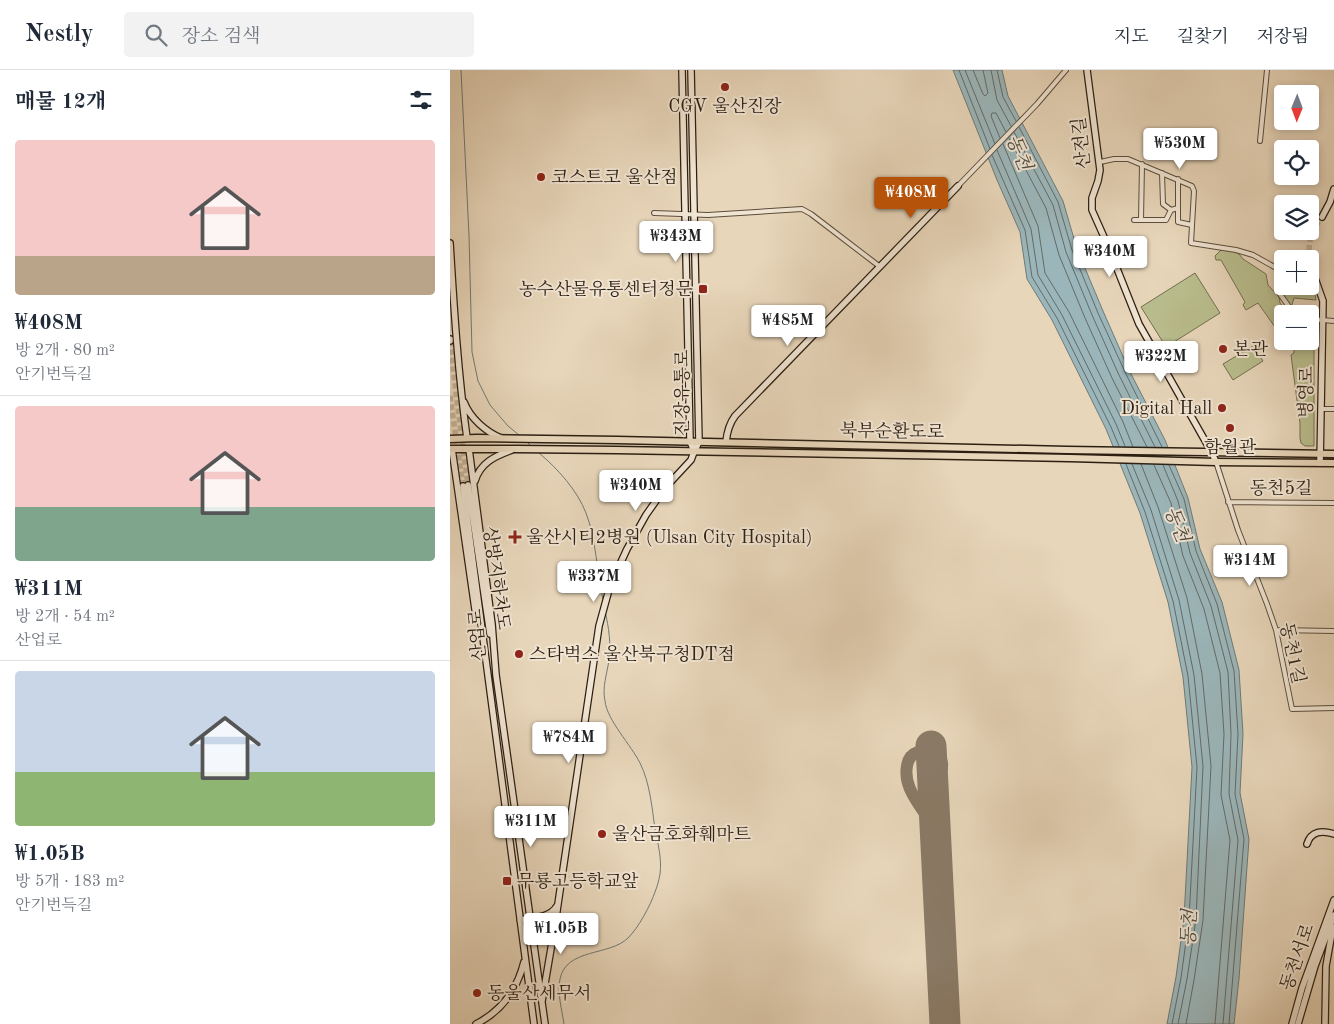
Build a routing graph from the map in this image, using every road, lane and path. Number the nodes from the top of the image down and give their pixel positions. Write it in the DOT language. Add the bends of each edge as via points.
graph roads {
  1 [pos="682,70"];
  2 [pos="691,70"];
  3 [pos="1066,70"];
  4 [pos="1087,70"];
  5 [pos="1267,70"];
  6 [pos="1260,141"];
  7 [pos="1100,162"];
  8 [pos="1142,164"];
  9 [pos="1162,173"];
  10 [pos="1178,179"];
  11 [pos="958,186"];
  12 [pos="1334,189"];
  13 [pos="1178,208"];
  14 [pos="1171,210"];
  15 [pos="654,213"];
  16 [pos="685,214"];
  17 [pos="694,214"];
  18 [pos="1322,217"];
  19 [pos="1134,220"];
  20 [pos="1141,220"];
  21 [pos="1192,225"];
  22 [pos="450,243"];
  23 [pos="879,266"];
  24 [pos="1319,288"];
  25 [pos="1288,305"];
  26 [pos="1319,320"];
  27 [pos="1322,320"];
  28 [pos="1334,321"];
  29 [pos="461,393"];
  30 [pos="1320,409"];
  31 [pos="1334,409"];
  32 [pos="467,438"];
  33 [pos="506,438"];
  34 [pos="450,439"];
  35 [pos="690,441"];
  36 [pos="699,442"];
  37 [pos="726,442"];
  38 [pos="451,449"];
  39 [pos="469,449"];
  40 [pos="518,449"];
  41 [pos="694,452"];
  42 [pos="1212,453"];
  43 [pos="1320,454"];
  44 [pos="1334,454"];
  45 [pos="1216,462"];
  46 [pos="1320,463"];
  47 [pos="1334,463"];
  48 [pos="450,479"];
  49 [pos="468,486"];
  50 [pos="458,495"];
  51 [pos="1228,502"];
  52 [pos="1334,503"];
  53 [pos="1276,630"];
  54 [pos="1334,631"];
  55 [pos="487,677"];
  56 [pos="1334,708"];
  57 [pos="1334,834"];
  58 [pos="1307,844"];
  59 [pos="1334,894"];
  60 [pos="1334,900"];
  61 [pos="558,904"];
  62 [pos="1334,915"];
  63 [pos="1326,918"];
  64 [pos="531,919"];
  65 [pos="520,920"];
  66 [pos="1334,921"];
  67 [pos="525,957"];
  68 [pos="542,1001"];
  69 [pos="545,1023"];
  70 [pos="476,1024"];
  71 [pos="535,1024"];
  72 [pos="1292,1024"];
  73 [pos="1298,1024"];
  74 [pos="1326,1024"];
  1 -- 16 [label="street, 진장유통로"];
  2 -- 17 [label="street, 진장유통로"];
  3 -- 11 [label="street"];
  4 -- 7 [label="street, 산전길"];
  5 -- 6 [label="street"];
  7 -- 8 [label="street" via="1128,159"];
  7 -- 42 [label="street, 산전길" via="1092,210 1139,324"];
  8 -- 9 [label="street"];
  8 -- 20 [label="street"];
  9 -- 10 [label="street"];
  9 -- 14 [label="street" via="1163,204"];
  10 -- 13 [label="street"];
  10 -- 21 [label="street" via="1192,186 1194,192"];
  11 -- 23 [label="street"];
  12 -- 18 [label="street"];
  13 -- 14 [label="street"];
  13 -- 21 [label="street" via="1178,222"];
  14 -- 20 [label="street" via="1166,220"];
  15 -- 16 [label="street"];
  16 -- 17 [label="street"];
  16 -- 35 [label="street, 진장유통로"];
  17 -- 23 [label="street" via="802,210"];
  17 -- 36 [label="street, 진장유통로"];
  19 -- 20 [label="street"];
  21 -- 25 [label="street" via="1191,243 1253,255 1278,269 1282,274 1280,294"];
  22 -- 29 [label="street, 산업로"];
  23 -- 37 [label="street" via="731,421"];
  24 -- 27 [label="street, 병영로" via="1323,297"];
  26 -- 27 [label="street"];
  27 -- 28 [label="street"];
  27 -- 30 [label="street, 병영로"];
  29 -- 32 [label="street, 산업로"];
  29 -- 33 [label="street" via="473,417 497,436"];
  30 -- 31 [label="street"];
  30 -- 43 [label="street, 병영로"];
  32 -- 33 [label="main road, 북부순환도로"];
  32 -- 34 [label="main road, 북부순환도로"];
  32 -- 39 [label="main road, 산업로"];
  33 -- 35 [label="main road, 북부순환도로"];
  34 -- 38 [label="main road, 산업로"];
  35 -- 36 [label="main road, 북부순환도로"];
  35 -- 41 [label="street, 진장유통로"];
  36 -- 37 [label="main road, 북부순환도로"];
  36 -- 41 [label="street, 진장유통로"];
  37 -- 42 [label="main road, 북부순환도로"];
  38 -- 39 [label="main road, 북부순환도로"];
  38 -- 50 [label="street, 산업로"];
  39 -- 40 [label="main road, 북부순환도로"];
  39 -- 49 [label="street, 산업로"];
  40 -- 41 [label="main road, 북부순환도로"];
  40 -- 49 [label="street" via="484,464"];
  41 -- 45 [label="main road, 북부순환도로"];
  41 -- 61 [label="street" via="646,515 610,586 599,626"];
  42 -- 43 [label="main road, 북부순환도로"];
  42 -- 45 [label="street, 산전길"];
  43 -- 44 [label="main road, 북부순환도로"];
  43 -- 46 [label="street, 병영로"];
  45 -- 46 [label="main road, 북부순환도로"];
  45 -- 51 [label="street, 동천1길"];
  46 -- 47 [label="main road, 북부순환도로"];
  48 -- 50 [label="street"];
  49 -- 55 [label="street, 산업로"];
  49 -- 64 [label="street, 산업로" via="492,624 496,676"];
  50 -- 55 [label="street, 산업로"];
  51 -- 52 [label="street, 동천5길"];
  51 -- 53 [label="street, 동천1길"];
  53 -- 54 [label="street"];
  53 -- 56 [label="street, 동천1길" via="1292,709"];
  55 -- 65 [label="street, 산업로"];
  57 -- 58 [label="street" via="1317,832 1308,838"];
  59 -- 63 [label="street"];
  60 -- 63 [label="street, 동천서로"];
  61 -- 64 [label="street" via="555,911"];
  61 -- 68 [label="street"];
  62 -- 73 [label="street, 동천서로"];
  63 -- 72 [label="street, 동천서로"];
  64 -- 65 [label="street"];
  64 -- 68 [label="street, 산업로"];
  65 -- 67 [label="street, 산업로"];
  66 -- 74 [label="street" via="1326,966"];
  67 -- 70 [label="street" via="508,998 495,1012"];
  67 -- 71 [label="street, 산업로"];
  68 -- 69 [label="street, 산업로"];
  69 -- 71 [label="street"];
}
